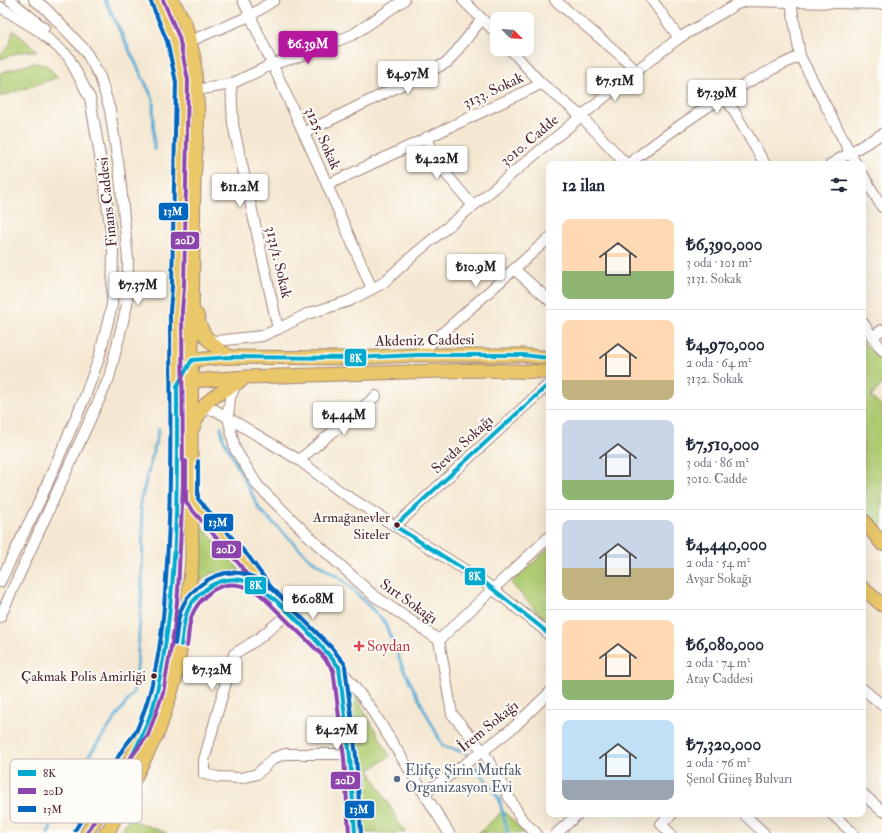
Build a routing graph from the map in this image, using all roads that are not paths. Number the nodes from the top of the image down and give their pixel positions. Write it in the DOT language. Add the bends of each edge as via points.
graph roads {
  1 [pos="10,0"];
  2 [pos="34,0"];
  3 [pos="157,0"];
  4 [pos="172,0"];
  5 [pos="243,0"];
  6 [pos="274,0"];
  7 [pos="404,0"];
  8 [pos="463,0"];
  9 [pos="556,0"];
  10 [pos="652,0"];
  11 [pos="748,1"];
  12 [pos="736,2"];
  13 [pos="791,2"];
  14 [pos="882,4"];
  15 [pos="0,7"];
  16 [pos="250,16"];
  17 [pos="482,19"];
  18 [pos="490,27"];
  19 [pos="679,38"];
  20 [pos="190,41"];
  21 [pos="68,56"];
  22 [pos="516,56"];
  23 [pos="800,56"];
  24 [pos="272,64"];
  25 [pos="636,71"];
  26 [pos="231,84"];
  27 [pos="541,84"];
  28 [pos="197,90"];
  29 [pos="725,96"];
  30 [pos="581,116"];
  31 [pos="304,133"];
  32 [pos="882,134"];
  33 [pos="427,137"];
  34 [pos="850,153"];
  35 [pos="624,161"];
  36 [pos="631,161"];
  37 [pos="763,161"];
  38 [pos="836,161"];
  39 [pos="854,161"];
  40 [pos="866,180"];
  41 [pos="327,185"];
  42 [pos="473,206"];
  43 [pos="882,207"];
  44 [pos="546,241"];
  45 [pos="514,269"];
  46 [pos="372,289"];
  47 [pos="193,293"];
  48 [pos="546,297"];
  49 [pos="866,328"];
  50 [pos="278,329"];
  51 [pos="882,330"];
  52 [pos="872,337"];
  53 [pos="206,338"];
  54 [pos="882,350"];
  55 [pos="176,352"];
  56 [pos="418,355"];
  57 [pos="230,357"];
  58 [pos="546,358"];
  59 [pos="192,360"];
  60 [pos="546,372"];
  61 [pos="189,377"];
  62 [pos="242,380"];
  63 [pos="177,386"];
  64 [pos="546,387"];
  65 [pos="376,396"];
  66 [pos="198,415"];
  67 [pos="228,417"];
  68 [pos="191,438"];
  69 [pos="299,460"];
  70 [pos="192,501"];
  71 [pos="866,525"];
  72 [pos="396,526"];
  73 [pos="546,540"];
  74 [pos="882,544"];
  75 [pos="0,582"];
  76 [pos="492,589"];
  77 [pos="266,591"];
  78 [pos="866,591"];
  79 [pos="882,605"];
  80 [pos="187,610"];
  81 [pos="289,613"];
  82 [pos="0,617"];
  83 [pos="546,632"];
  84 [pos="439,640"];
  85 [pos="339,667"];
  86 [pos="866,692"];
  87 [pos="546,696"];
  88 [pos="882,705"];
  89 [pos="143,732"];
  90 [pos="483,752"];
  91 [pos="350,754"];
  92 [pos="124,759"];
  93 [pos="130,759"];
  94 [pos="142,764"];
  95 [pos="425,793"];
  96 [pos="866,797"];
  97 [pos="882,811"];
  98 [pos="575,817"];
  99 [pos="669,817"];
  100 [pos="747,817"];
  101 [pos="835,817"];
  102 [pos="87,823"];
  103 [pos="93,823"];
  104 [pos="112,823"];
  105 [pos="80,833"];
  106 [pos="87,833"];
  107 [pos="106,833"];
  108 [pos="355,833"];
  109 [pos="449,833"];
  110 [pos="536,833"];
  111 [pos="557,833"];
  112 [pos="670,833"];
  113 [pos="764,833"];
  114 [pos="853,833"];
  1 -- 21 [label="street, Finans Caddesi" via="48,32"];
  2 -- 82 [label="street, Finans Caddesi" via="44,7 85,50 100,77 110,110 120,176 128,260 127,305 109,378"];
  3 -- 55 [label="main road" via="173,40 182,81"];
  4 -- 20 [label="main road" via="185,23"];
  5 -- 16 [label="street, 3125. Sokak"];
  6 -- 16 [label="street"];
  7 -- 24 [label="street" via="354,34 298,57"];
  8 -- 17 [label="street"];
  9 -- 25 [label="street"];
  10 -- 19 [label="street"];
  11 -- 12 [label="street, 3010. Cadde"];
  11 -- 13 [label="street, 3010. Cadde"];
  12 -- 19 [label="street, 3010. Cadde"];
  13 -- 14 [label="street, 3010. Cadde"];
  13 -- 23 [label="street"];
  15 -- 21 [label="street, Finans Caddesi" via="39,31"];
  16 -- 20 [label="street"];
  16 -- 24 [label="street, 3125. Sokak"];
  17 -- 18 [label="street"];
  17 -- 31 [label="street" via="448,62"];
  19 -- 25 [label="street, 3010. Cadde"];
  20 -- 28 [label="main road"];
  21 -- 75 [label="street, Finans Caddesi" via="90,98 113,247 112,305 99,358 84,399 41,498"];
  22 -- 27 [label="street"];
  23 -- 29 [label="street" via="776,66"];
  23 -- 34 [label="street"];
  24 -- 26 [label="street"];
  24 -- 31 [label="street, 3125. Sokak"];
  25 -- 30 [label="street, 3010. Cadde"];
  26 -- 28 [label="street"];
  26 -- 50 [label="street, 3131/1. Sokak" via="232,124"];
  27 -- 30 [label="street"];
  27 -- 33 [label="street, 3133. Sokak"];
  28 -- 47 [label="main road"];
  29 -- 36 [label="street"];
  29 -- 37 [label="street"];
  30 -- 35 [label="street"];
  30 -- 42 [label="street, 3010. Cadde"];
  31 -- 41 [label="street, 3125. Sokak"];
  32 -- 34 [label="street"];
  33 -- 41 [label="street, 3133. Sokak"];
  33 -- 42 [label="street" via="435,158"];
  34 -- 38 [label="street"];
  34 -- 39 [label="street"];
  40 -- 43 [label="street"];
  41 -- 46 [label="street, 3125. Sokak"];
  42 -- 46 [label="street, 3010. Cadde" via="383,283"];
  44 -- 45 [label="street"];
  45 -- 48 [label="street"];
  45 -- 56 [label="street"];
  46 -- 50 [label="street, 3010. Cadde" via="349,301 307,314"];
  47 -- 53 [label="main road" via="199,326"];
  47 -- 59 [label="main road"];
  49 -- 52 [label="street"];
  50 -- 53 [label="street, 3010. Cadde" via="262,336 216,341"];
  51 -- 52 [label="street"];
  52 -- 54 [label="street"];
  53 -- 57 [label="main road"];
  55 -- 61 [label="main road"];
  55 -- 63 [label="main road"];
  56 -- 57 [label="main road, Akdeniz Caddesi" via="352,358"];
  56 -- 58 [label="main road, Akdeniz Caddesi" via="523,355"];
  57 -- 59 [label="main road, Akdeniz Caddesi"];
  59 -- 61 [label="main road"];
  60 -- 62 [label="main road, Akdeniz Caddesi" via="473,370"];
  61 -- 62 [label="main road, Akdeniz Caddesi"];
  61 -- 63 [label="main road"];
  61 -- 68 [label="main road"];
  62 -- 66 [label="main road" via="214,396"];
  62 -- 67 [label="street, Sırt Sokağı" via="230,398"];
  63 -- 89 [label="main road" via="177,483 172,592 157,692"];
  64 -- 72 [label="street, Sevda Sokağı"];
  65 -- 69 [label="street"];
  66 -- 67 [label="street" via="207,410 215,410"];
  66 -- 68 [label="main road"];
  67 -- 69 [label="street"];
  67 -- 84 [label="street, Sırt Sokağı" via="235,449 258,486 373,595"];
  68 -- 70 [label="main road"];
  69 -- 72 [label="street" via="341,492"];
  70 -- 77 [label="main road" via="245,561"];
  70 -- 80 [label="main road" via="192,561"];
  71 -- 74 [label="main road"];
  72 -- 76 [label="street"];
  73 -- 76 [label="street"];
  76 -- 83 [label="street"];
  76 -- 84 [label="street"];
  77 -- 80 [label="main road" via="243,580 233,578 219,581 202,591"];
  77 -- 81 [label="main road"];
  78 -- 79 [label="main road"];
  80 -- 94 [label="main road" via="175,680 159,730"];
  81 -- 85 [label="main road" via="327,651"];
  81 -- 91 [label="street" via="258,639 234,654 204,760 204,774 241,778 257,774 274,758 285,754"];
  84 -- 90 [label="street, Sırt Sokağı" via="452,714"];
  85 -- 91 [label="main road"];
  85 -- 95 [label="street" via="370,707"];
  86 -- 88 [label="street"];
  87 -- 90 [label="street, İrem Sokağı"];
  89 -- 92 [label="main road"];
  89 -- 93 [label="main road"];
  90 -- 95 [label="street, İrem Sokağı"];
  90 -- 110 [label="street, Sırt Sokağı" via="522,820"];
  91 -- 108 [label="main road"];
  95 -- 109 [label="street"];
  96 -- 97 [label="street"];
  98 -- 111 [label="street"];
  99 -- 112 [label="street" via="661,824"];
  100 -- 113 [label="street"];
  101 -- 114 [label="street"];
  102 -- 105 [label="main road"];
  103 -- 106 [label="main road"];
  104 -- 107 [label="main road"];
}
